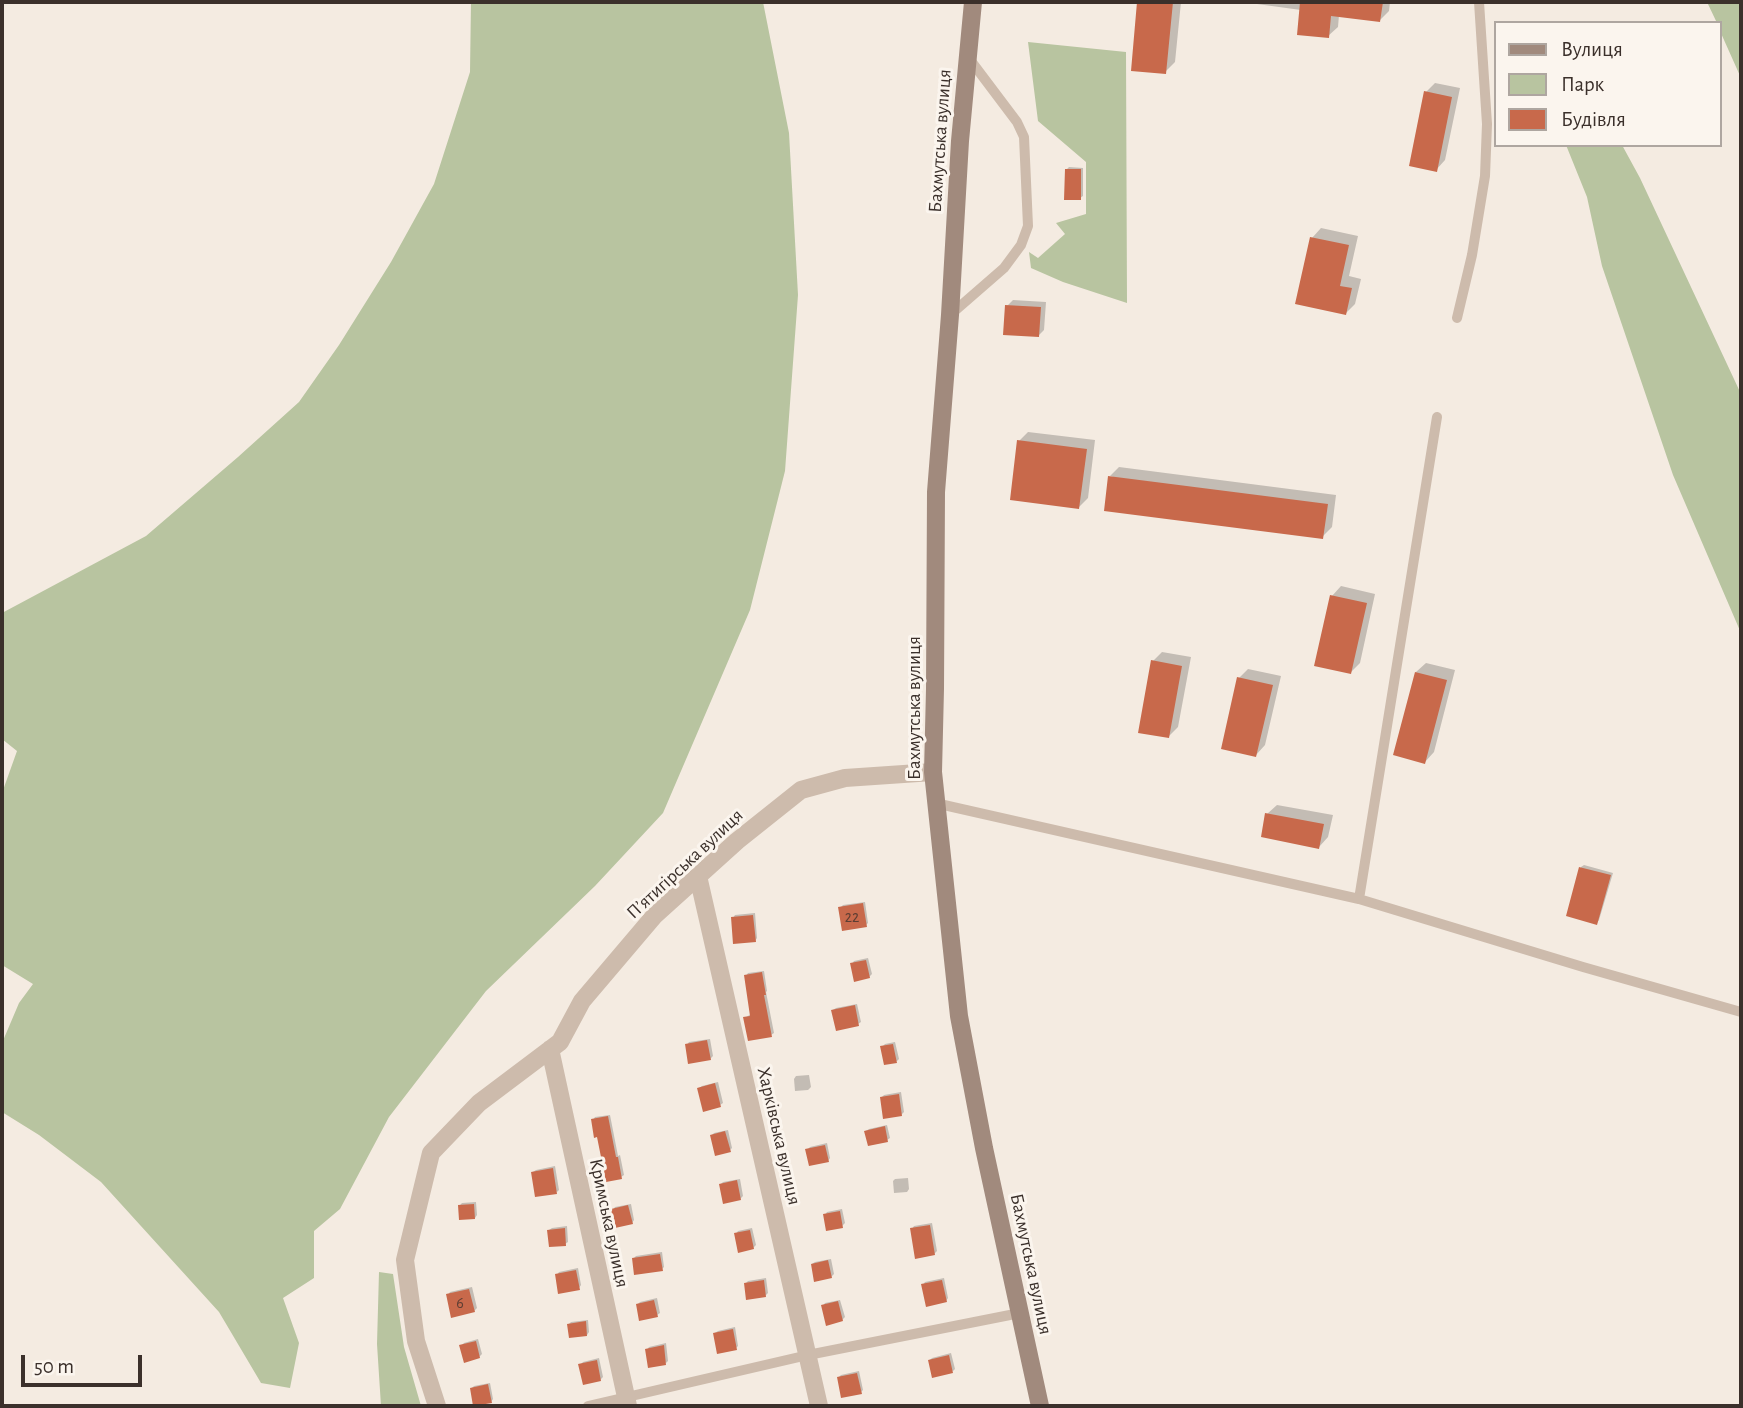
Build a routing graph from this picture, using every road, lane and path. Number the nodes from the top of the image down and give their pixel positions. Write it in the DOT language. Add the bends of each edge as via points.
graph roads {
  1 [pos="973,2"];
  2 [pos="1479,2"];
  3 [pos="968,57"];
  4 [pos="950,315"];
  5 [pos="1457,318"];
  6 [pos="1437,416"];
  7 [pos="933,772"];
  8 [pos="935,803"];
  9 [pos="698,876"];
  10 [pos="1359,899"];
  11 [pos="1741,1012"];
  12 [pos="550,1049"];
  13 [pos="1020,1312"];
  14 [pos="808,1355"];
  15 [pos="627,1402"];
  16 [pos="437,1406"];
  17 [pos="588,1406"];
  18 [pos="819,1406"];
  19 [pos="1041,1406"];
  1 -- 3 [label="main road, Бахмутська вулиця"];
  2 -- 5 [label="lane" via="1487,124 1485,176"];
  3 -- 4 [label="main road, Бахмутська вулиця"];
  3 -- 4 [label="lane" via="1024,138 1028,226 1021,246 1004,268"];
  4 -- 7 [label="main road, Бахмутська вулиця" via="936,492"];
  6 -- 10 [label="lane"];
  7 -- 8 [label="main road, Бахмутська вулиця"];
  7 -- 9 [label="street, П’ятигірська вулиця" via="845,778 801,790"];
  8 -- 10 [label="lane"];
  8 -- 13 [label="main road, Бахмутська вулиця" via="959,1016"];
  9 -- 12 [label="street, П’ятигірська вулиця" via="655,915 582,1001 560,1042"];
  9 -- 14 [label="street, Харківська вулиця"];
  10 -- 11 [label="lane"];
  12 -- 15 [label="street, Кримська вулиця"];
  12 -- 16 [label="street, П’ятигірська вулиця" via="479,1103 431,1153 405,1260 416,1340"];
  13 -- 14 [label="lane"];
  13 -- 19 [label="main road, Бахмутська вулиця"];
  14 -- 15 [label="lane"];
  14 -- 18 [label="street, Харківська вулиця"];
  15 -- 17 [label="lane"];
}
